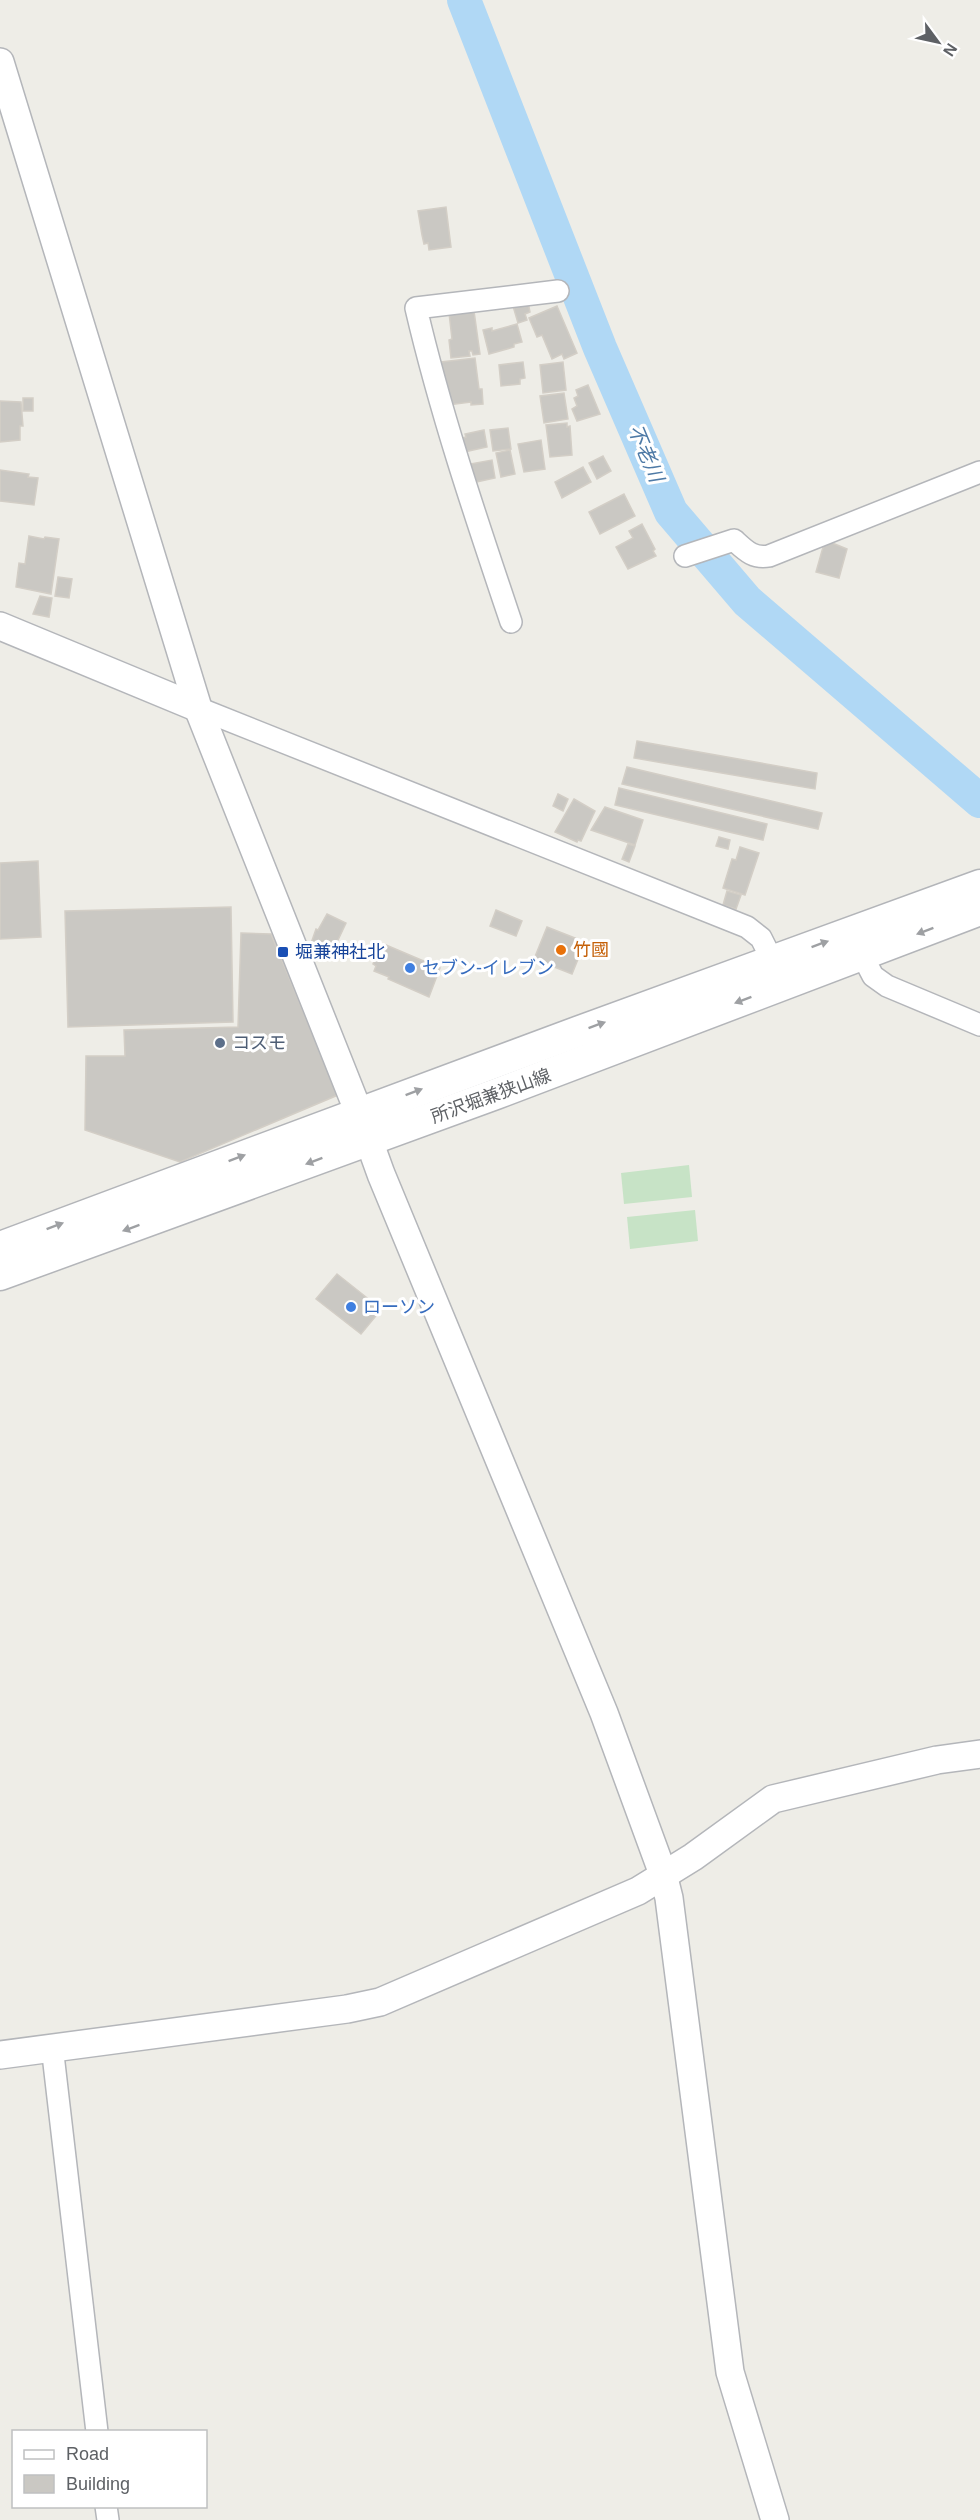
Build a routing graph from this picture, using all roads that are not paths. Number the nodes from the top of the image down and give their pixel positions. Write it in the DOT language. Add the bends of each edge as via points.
graph roads {
  1 [pos="0,62"];
  2 [pos="558,291"];
  3 [pos="980,472"];
  4 [pos="685,556"];
  5 [pos="511,622"];
  6 [pos="0,626"];
  7 [pos="198,708"];
  8 [pos="980,885"];
  9 [pos="980,910"];
  10 [pos="861,955"];
  11 [pos="773,962"];
  12 [pos="980,1025"];
  13 [pos="364,1127"];
  14 [pos="0,1247"];
  15 [pos="0,1275"];
  16 [pos="980,1754"];
  17 [pos="663,1874"];
  18 [pos="52,2046"];
  19 [pos="0,2055"];
  20 [pos="97,2430"];
  21 [pos="775,2520"];
  1 -- 7 [label="street"];
  2 -- 5 [label="street" via="416,309 458,466"];
  3 -- 4 [label="street" via="769,556 752,555 734,540"];
  6 -- 7 [label="street"];
  7 -- 11 [label="street" via="747,927 761,938"];
  7 -- 13 [label="street"];
  11 -- 8 [label="main road, 所沢堀兼狭山線, one-way"];
  9 -- 10 [label="main road, 所沢堀兼狭山線, one-way"];
  10 -- 12 [label="street" via="873,976 887,987"];
  10 -- 13 [label="main road, 所沢堀兼狭山線, one-way" via="612,1051"];
  13 -- 11 [label="main road, 所沢堀兼狭山線, one-way"];
  14 -- 13 [label="main road, 所沢堀兼狭山線, one-way"];
  13 -- 15 [label="main road, 所沢堀兼狭山線, one-way"];
  13 -- 17 [label="street" via="604,1713"];
  16 -- 17 [label="street" via="937,1760 773,1799"];
  17 -- 18 [label="street" via="638,1891 380,2002"];
  17 -- 21 [label="street" via="730,2373"];
  18 -- 19 [label="street"];
  18 -- 20 [label="street"];
}
